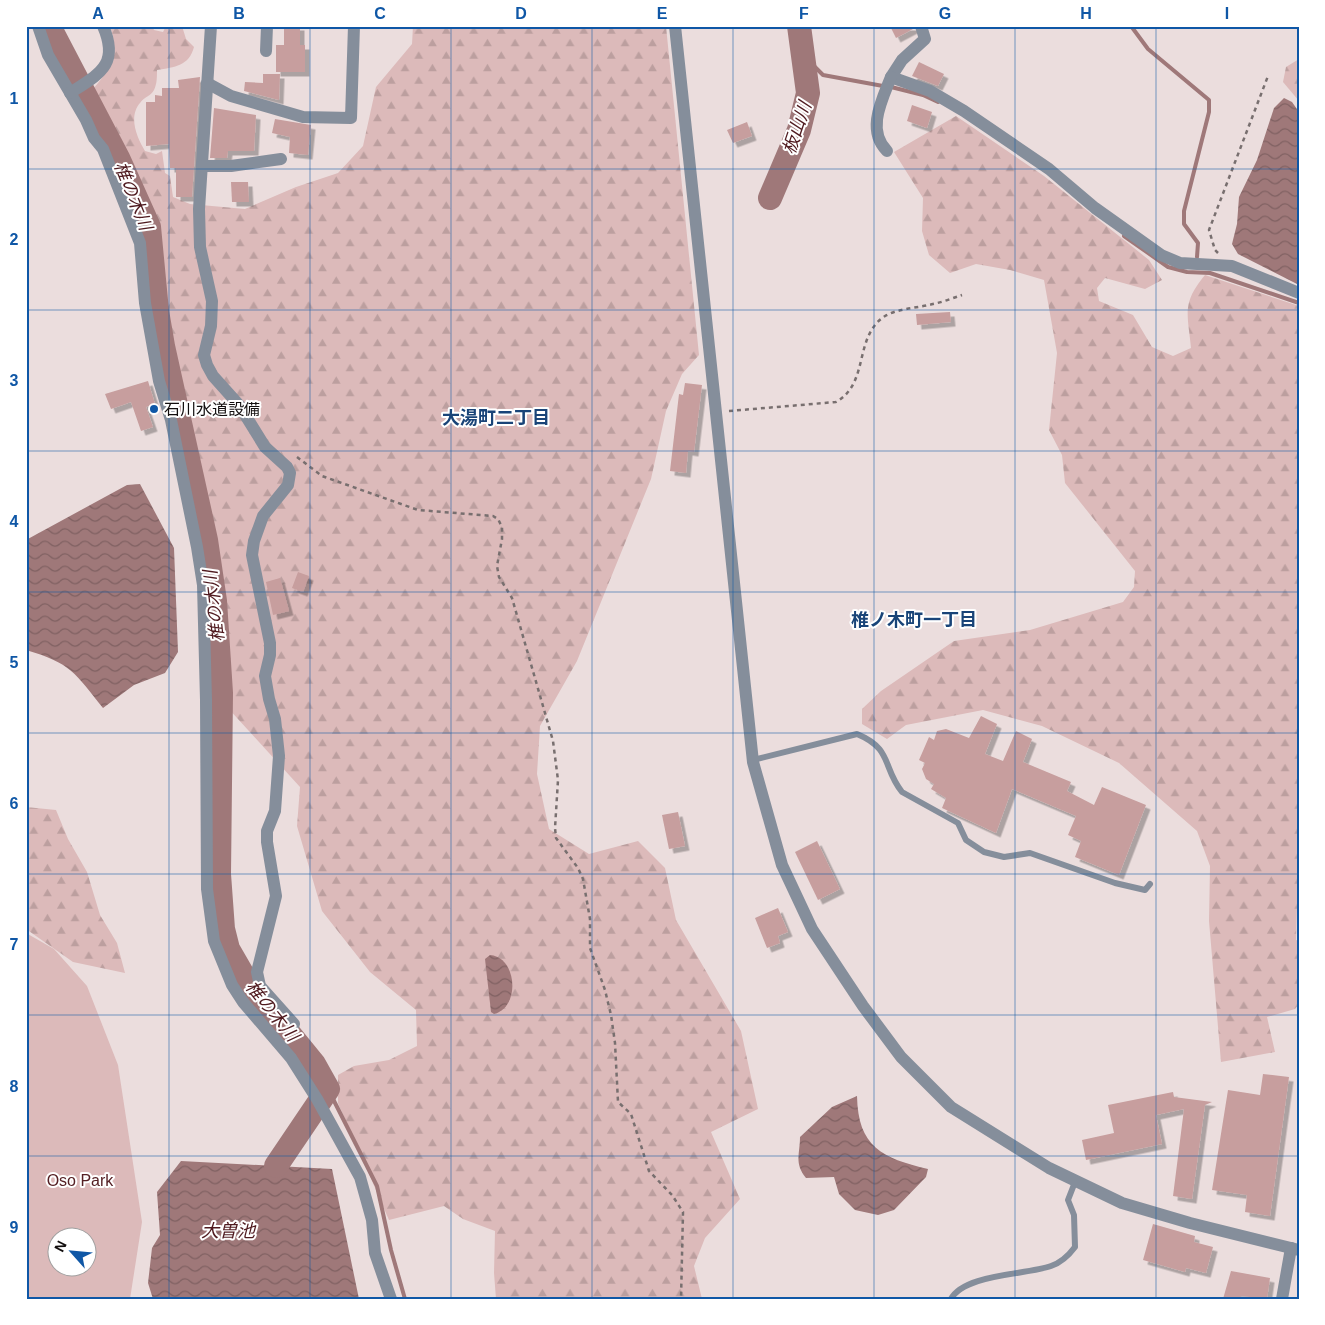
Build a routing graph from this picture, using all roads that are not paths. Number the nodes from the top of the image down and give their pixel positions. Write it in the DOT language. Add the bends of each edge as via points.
graph roads {
  1 [pos="38,26"];
  2 [pos="103,26"];
  3 [pos="211,26"];
  4 [pos="266,26"];
  5 [pos="354,26"];
  6 [pos="675,26"];
  7 [pos="921,26"];
  8 [pos="266,51"];
  9 [pos="892,77"];
  10 [pos="207,83"];
  11 [pos="70,93"];
  12 [pos="887,151"];
  13 [pos="281,159"];
  14 [pos="202,166"];
  15 [pos="1299,293"];
  16 [pos="753,760"];
  17 [pos="1150,884"];
  18 [pos="294,1024"];
  19 [pos="1075,1182"];
  20 [pos="1295,1249"];
  21 [pos="391,1299"];
  22 [pos="951,1299"];
  23 [pos="1282,1299"];
  1 -- 11 [label="street" via="48,55"];
  2 -- 11 [label="street" via="110,45 106,66"];
  3 -- 10 [label="street"];
  4 -- 8 [label="street"];
  5 -- 10 [label="street" via="351,118 303,117 231,96"];
  6 -- 16 [label="street"];
  7 -- 9 [label="street" via="925,39 902,60"];
  9 -- 12 [label="street" via="876,120 877,134"];
  9 -- 15 [label="street" via="930,91 964,111 1048,169 1095,208 1161,255 1180,263 1232,266"];
  10 -- 14 [label="street"];
  11 -- 21 [label="street" via="103,149 140,243 145,303 198,547 203,585 208,889 214,941 232,985 291,1058 360,1177 372,1220 376,1254"];
  13 -- 14 [label="street" via="231,166"];
  14 -- 18 [label="street" via="200,246 212,301 211,326 205,349 207,365 239,404 265,447 290,473 288,485 263,516 252,555 270,643 265,676 279,756 275,811 267,831 276,896 256,972 260,986"];
  16 -- 17 [label="lane" via="857,734 881,748 902,792 958,823 966,840 984,852 1004,857 1030,853 1115,883 1145,890"];
  16 -- 19 [label="street" via="782,865 812,929 862,1006 901,1058 950,1107"];
  19 -- 20 [label="street" via="1122,1203"];
  19 -- 22 [label="lane" via="1068,1200 1074,1215 1076,1239 1069,1254 1052,1266 968,1284"];
  20 -- 23 [label="street"];
}
